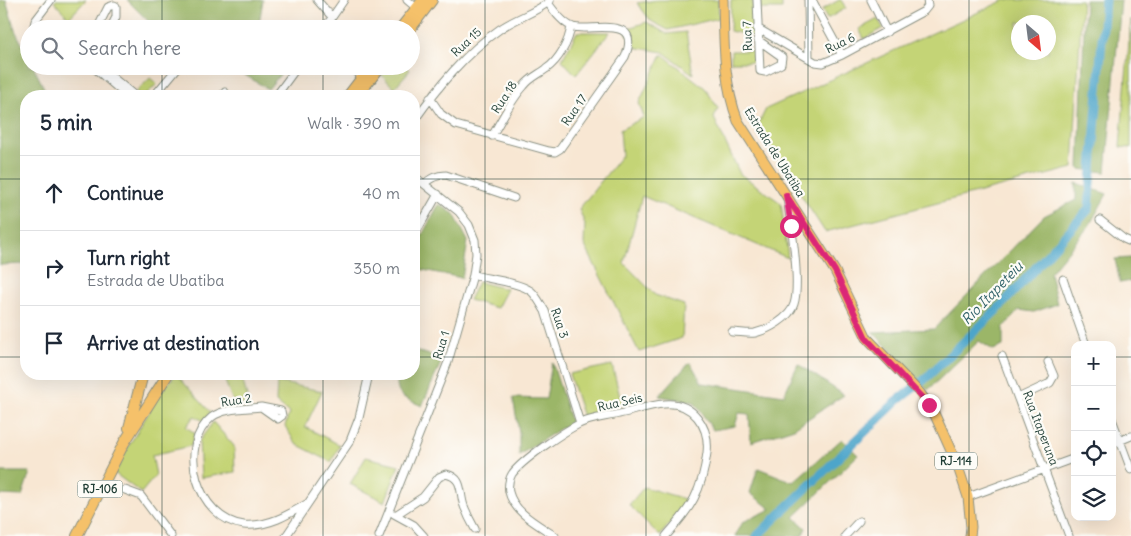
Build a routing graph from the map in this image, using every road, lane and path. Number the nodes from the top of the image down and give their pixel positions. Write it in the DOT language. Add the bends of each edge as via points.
graph roads {
  1 [pos="51,0"];
  2 [pos="317,0"];
  3 [pos="344,0"];
  4 [pos="407,0"];
  5 [pos="723,0"];
  6 [pos="757,0"];
  7 [pos="808,0"];
  8 [pos="812,0"];
  9 [pos="871,0"];
  10 [pos="928,1"];
  11 [pos="421,2"];
  12 [pos="550,2"];
  13 [pos="821,16"];
  14 [pos="332,17"];
  15 [pos="809,19"];
  16 [pos="36,20"];
  17 [pos="102,20"];
  18 [pos="114,20"];
  19 [pos="330,20"];
  20 [pos="407,20"];
  21 [pos="414,20"];
  22 [pos="572,26"];
  23 [pos="758,28"];
  24 [pos="887,32"];
  25 [pos="758,40"];
  26 [pos="809,48"];
  27 [pos="801,54"];
  28 [pos="842,55"];
  29 [pos="809,58"];
  30 [pos="109,75"];
  31 [pos="111,75"];
  32 [pos="172,75"];
  33 [pos="291,75"];
  34 [pos="360,75"];
  35 [pos="374,75"];
  36 [pos="363,77"];
  37 [pos="122,90"];
  38 [pos="128,90"];
  39 [pos="159,90"];
  40 [pos="280,90"];
  41 [pos="353,90"];
  42 [pos="364,90"];
  43 [pos="430,98"];
  44 [pos="420,112"];
  45 [pos="492,136"];
  46 [pos="420,181"];
  47 [pos="424,184"];
  48 [pos="438,194"];
  49 [pos="786,195"];
  50 [pos="514,198"];
  51 [pos="1100,220"];
  52 [pos="420,226"];
  53 [pos="1131,242"];
  54 [pos="473,275"];
  55 [pos="1063,280"];
  56 [pos="732,332"];
  57 [pos="1085,341"];
  58 [pos="1002,356"];
  59 [pos="1048,362"];
  60 [pos="142,380"];
  61 [pos="164,380"];
  62 [pos="368,380"];
  63 [pos="1018,398"];
  64 [pos="260,407"];
  65 [pos="580,423"];
  66 [pos="1116,430"];
  67 [pos="1131,436"];
  68 [pos="1120,440"];
  69 [pos="1116,442"];
  70 [pos="124,443"];
  71 [pos="1071,460"];
  72 [pos="1045,470"];
  73 [pos="1131,470"];
  74 [pos="125,490"];
  75 [pos="968,497"];
  76 [pos="308,503"];
  77 [pos="388,512"];
  78 [pos="396,514"];
  79 [pos="859,521"];
  80 [pos="475,529"];
  81 [pos="167,535"];
  82 [pos="76,536"];
  83 [pos="286,536"];
  84 [pos="378,536"];
  85 [pos="424,536"];
  86 [pos="555,536"];
  87 [pos="666,536"];
  88 [pos="845,536"];
  89 [pos="970,536"];
  90 [pos="1069,536"];
  1 -- 16 [label="street"];
  2 -- 14 [label="street"];
  3 -- 14 [label="street"];
  4 -- 11 [label="street" via="412,4"];
  5 -- 49 [label="main road, Estrada de Ubatiba / RJ-114" via="725,64 732,106 743,130"];
  6 -- 23 [label="street, Rua 7"];
  7 -- 15 [label="street"];
  8 -- 13 [label="street"];
  9 -- 24 [label="street"];
  10 -- 24 [label="street, Rua 6" via="924,11"];
  11 -- 20 [label="highway"];
  11 -- 21 [label="highway"];
  12 -- 22 [label="street" via="558,15"];
  12 -- 43 [label="street, Rua 15" via="484,39"];
  13 -- 15 [label="street"];
  13 -- 28 [label="street"];
  14 -- 19 [label="street"];
  15 -- 26 [label="street"];
  17 -- 18 [label="street" via="108,7 114,4 117,12"];
  22 -- 45 [label="street, Rua 18" via="568,40 556,58 523,86"];
  22 -- 45 [label="street, Rua 17" via="615,28 627,37 628,45 625,57 562,146 552,152"];
  23 -- 25 [label="street, Rua 7"];
  23 -- 27 [label="street, Rua 6"];
  24 -- 28 [label="street, Rua 6"];
  25 -- 25 [label="street, Rua 7" via="760,71 779,66 782,59"];
  26 -- 27 [label="street"];
  26 -- 29 [label="street"];
  27 -- 29 [label="street, Rua 6"];
  28 -- 29 [label="street, Rua 6" via="823,63"];
  30 -- 37 [label="street"];
  31 -- 38 [label="street"];
  32 -- 39 [label="street"];
  33 -- 40 [label="street"];
  34 -- 36 [label="street"];
  35 -- 42 [label="highway"];
  36 -- 41 [label="highway"];
  43 -- 44 [label="street, Rua 15"];
  43 -- 45 [label="street, Rua 17" via="441,114 452,122"];
  46 -- 47 [label="street, Rua 1"];
  47 -- 48 [label="street, Rua 1"];
  47 -- 50 [label="street" via="438,175 446,175"];
  48 -- 52 [label="street"];
  48 -- 54 [label="street, Rua 1" via="469,225 475,240"];
  49 -- 56 [label="street" via="796,294 792,310 768,328 752,333"];
  49 -- 75 [label="main road, Estrada de Ubatiba / RJ-114" via="835,271 866,338 934,413"];
  51 -- 53 [label="street"];
  54 -- 65 [label="street, Rua 3" via="533,292 544,311"];
  54 -- 77 [label="street, Rua 1" via="448,362"];
  55 -- 57 [label="street"];
  58 -- 63 [label="street, Rua Itaperuna"];
  59 -- 63 [label="street" via="1054,376 1050,383"];
  60 -- 70 [label="highway, RJ-106"];
  61 -- 70 [label="highway, RJ-106"];
  62 -- 76 [label="street, Rua 2" via="350,441"];
  63 -- 72 [label="street, Rua Itaperuna"];
  64 -- 76 [label="street, Rua 2" via="224,412 213,416 205,425 198,439 194,462 199,487 218,514 228,521 244,524 268,523"];
  65 -- 86 [label="street, Rua Seis" via="522,462 508,482 514,505"];
  65 -- 87 [label="street, Rua Seis" via="665,403 680,406 702,422 707,448 696,496"];
  66 -- 68 [label="street"];
  67 -- 68 [label="street"];
  68 -- 69 [label="street"];
  68 -- 73 [label="street"];
  70 -- 82 [label="highway, RJ-106"];
  71 -- 72 [label="street"];
  72 -- 75 [label="street"];
  72 -- 90 [label="street, Rua Itaperuna"];
  74 -- 81 [label="street" via="141,496"];
  75 -- 89 [label="main road, Estrada de Ubatiba / RJ-114"];
  76 -- 83 [label="street, Rua 2"];
  77 -- 78 [label="street"];
  77 -- 84 [label="street, Rua 1"];
  78 -- 80 [label="street" via="423,497 439,477 452,475 459,482 465,509"];
  78 -- 85 [label="street"];
  79 -- 88 [label="street"];
}
